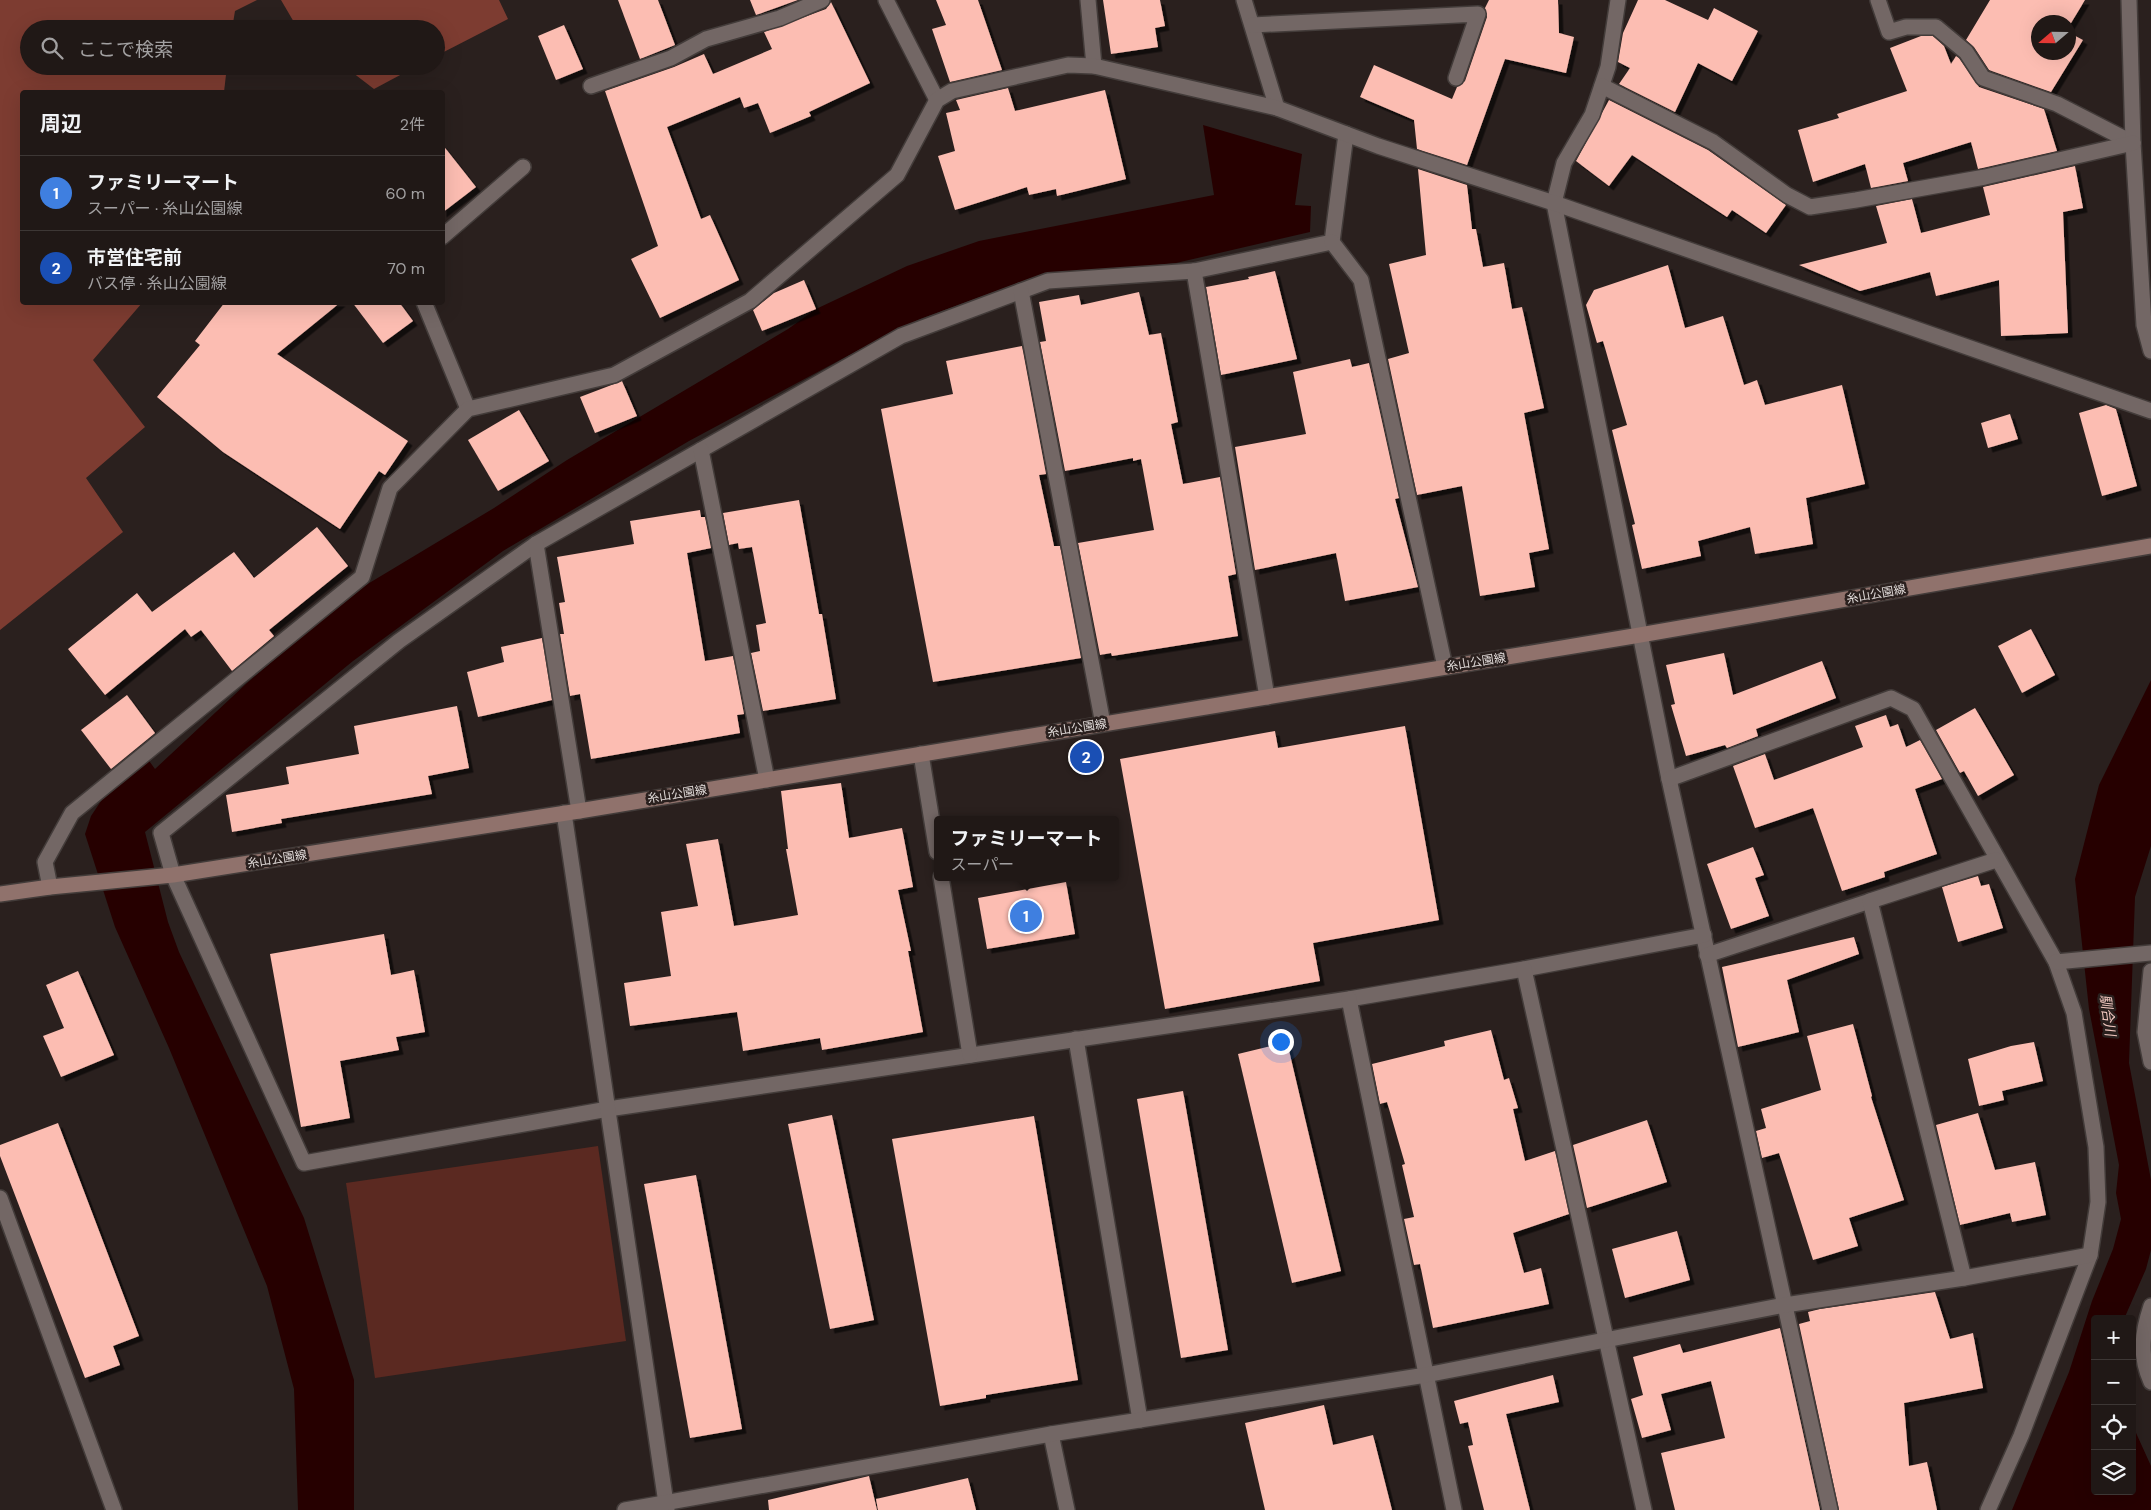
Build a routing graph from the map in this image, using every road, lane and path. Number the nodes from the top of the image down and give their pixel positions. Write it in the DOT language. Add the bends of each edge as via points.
graph roads {
  1 [pos="822,0"];
  2 [pos="886,0"];
  3 [pos="1088,0"];
  4 [pos="1244,0"];
  5 [pos="1618,0"];
  6 [pos="1878,0"];
  7 [pos="2130,0"];
  8 [pos="1252,25"];
  9 [pos="1094,66"];
  10 [pos="1456,78"];
  11 [pos="591,86"];
  12 [pos="1602,86"];
  13 [pos="936,100"];
  14 [pos="1277,108"];
  15 [pos="1346,134"];
  16 [pos="2133,143"];
  17 [pos="523,167"];
  18 [pos="1554,203"];
  19 [pos="445,234"];
  20 [pos="1332,242"];
  21 [pos="1194,271"];
  22 [pos="1020,291"];
  23 [pos="425,305"];
  24 [pos="2151,351"];
  25 [pos="468,409"];
  26 [pos="2151,411"];
  27 [pos="701,450"];
  28 [pos="536,544"];
  29 [pos="2151,546"];
  30 [pos="1640,635"];
  31 [pos="1445,667"];
  32 [pos="1267,697"];
  33 [pos="1103,724"];
  34 [pos="921,754"];
  35 [pos="1669,779"];
  36 [pos="767,780"];
  37 [pos="571,812"];
  38 [pos="934,834"];
  39 [pos="1996,860"];
  40 [pos="173,875"];
  41 [pos="942,881"];
  42 [pos="50,886"];
  43 [pos="0,894"];
  44 [pos="1870,901"];
  45 [pos="1704,935"];
  46 [pos="2150,953"];
  47 [pos="1707,955"];
  48 [pos="2056,962"];
  49 [pos="1524,969"];
  50 [pos="2151,971"];
  51 [pos="1349,999"];
  52 [pos="1076,1039"];
  53 [pos="970,1055"];
  54 [pos="2151,1062"];
  55 [pos="608,1109"];
  56 [pos="0,1198"];
  57 [pos="2090,1255"];
  58 [pos="1964,1278"];
  59 [pos="1785,1305"];
  60 [pos="2151,1306"];
  61 [pos="1607,1340"];
  62 [pos="1426,1375"];
  63 [pos="2151,1382"];
  64 [pos="1140,1420"];
  65 [pos="1050,1434"];
  66 [pos="666,1506"];
  67 [pos="114,1510"];
  68 [pos="625,1510"];
  69 [pos="1068,1510"];
  70 [pos="1454,1510"];
  71 [pos="1644,1510"];
  72 [pos="1830,1510"];
  73 [pos="1988,1510"];
  1 -- 11 [label="street" via="780,18 706,39 671,58"];
  2 -- 13 [label="street"];
  3 -- 9 [label="street"];
  4 -- 8 [label="street"];
  5 -- 12 [label="street"];
  6 -- 16 [label="street" via="1889,32 1906,27 1936,27 1966,52 1983,78 2057,104"];
  7 -- 16 [label="street"];
  8 -- 10 [label="street" via="1478,14"];
  8 -- 14 [label="street"];
  9 -- 13 [label="street" via="1068,65 952,91"];
  9 -- 14 [label="street"];
  12 -- 16 [label="street" via="1713,142 1787,195 1810,206 1985,177"];
  12 -- 18 [label="street" via="1592,115 1564,163"];
  13 -- 25 [label="street" via="897,174 750,301 614,375"];
  14 -- 15 [label="street"];
  15 -- 18 [label="street"];
  15 -- 20 [label="street"];
  16 -- 24 [label="street" via="2144,324"];
  17 -- 19 [label="street"];
  18 -- 26 [label="street"];
  18 -- 30 [label="street"];
  20 -- 21 [label="street"];
  20 -- 31 [label="street" via="1360,280"];
  21 -- 22 [label="street" via="1048,282"];
  21 -- 32 [label="street"];
  22 -- 27 [label="street" via="901,336"];
  22 -- 33 [label="street"];
  23 -- 25 [label="street"];
  25 -- 42 [label="street" via="390,488 362,578 72,813 45,862"];
  27 -- 28 [label="street"];
  27 -- 36 [label="street"];
  28 -- 37 [label="street"];
  28 -- 40 [label="street" via="399,641 161,833"];
  29 -- 30 [label="main road, 糸山公園線"];
  30 -- 31 [label="main road, 糸山公園線"];
  30 -- 35 [label="street"];
  31 -- 32 [label="main road, 糸山公園線"];
  32 -- 33 [label="main road, 糸山公園線"];
  33 -- 34 [label="main road, 糸山公園線"];
  34 -- 36 [label="main road, 糸山公園線"];
  34 -- 38 [label="street"];
  35 -- 39 [label="street" via="1891,698 1913,709"];
  35 -- 45 [label="street"];
  36 -- 37 [label="main road, 糸山公園線"];
  37 -- 40 [label="main road, 糸山公園線"];
  37 -- 55 [label="street"];
  39 -- 44 [label="street"];
  39 -- 48 [label="street"];
  40 -- 42 [label="main road, 糸山公園線"];
  40 -- 55 [label="street" via="304,1162"];
  41 -- 53 [label="street"];
  42 -- 43 [label="main road, 糸山公園線"];
  44 -- 47 [label="street"];
  44 -- 58 [label="street"];
  45 -- 47 [label="street"];
  45 -- 49 [label="street"];
  46 -- 48 [label="street"];
  47 -- 59 [label="street"];
  48 -- 57 [label="street" via="2074,1012 2096,1147 2098,1202"];
  49 -- 51 [label="street"];
  49 -- 61 [label="street"];
  50 -- 54 [label="street" via="2145,1032"];
  51 -- 52 [label="street"];
  51 -- 62 [label="street"];
  52 -- 53 [label="street"];
  52 -- 64 [label="street"];
  53 -- 55 [label="street"];
  55 -- 66 [label="street"];
  56 -- 67 [label="street"];
  57 -- 58 [label="street"];
  57 -- 73 [label="street" via="2021,1436"];
  58 -- 59 [label="street"];
  59 -- 61 [label="street"];
  59 -- 72 [label="street"];
  60 -- 63 [label="street" via="2143,1330 2144,1366"];
  61 -- 62 [label="street"];
  61 -- 71 [label="street"];
  62 -- 64 [label="street"];
  62 -- 70 [label="street"];
  64 -- 65 [label="street"];
  65 -- 66 [label="street"];
  65 -- 69 [label="street"];
  66 -- 68 [label="street"];
}
